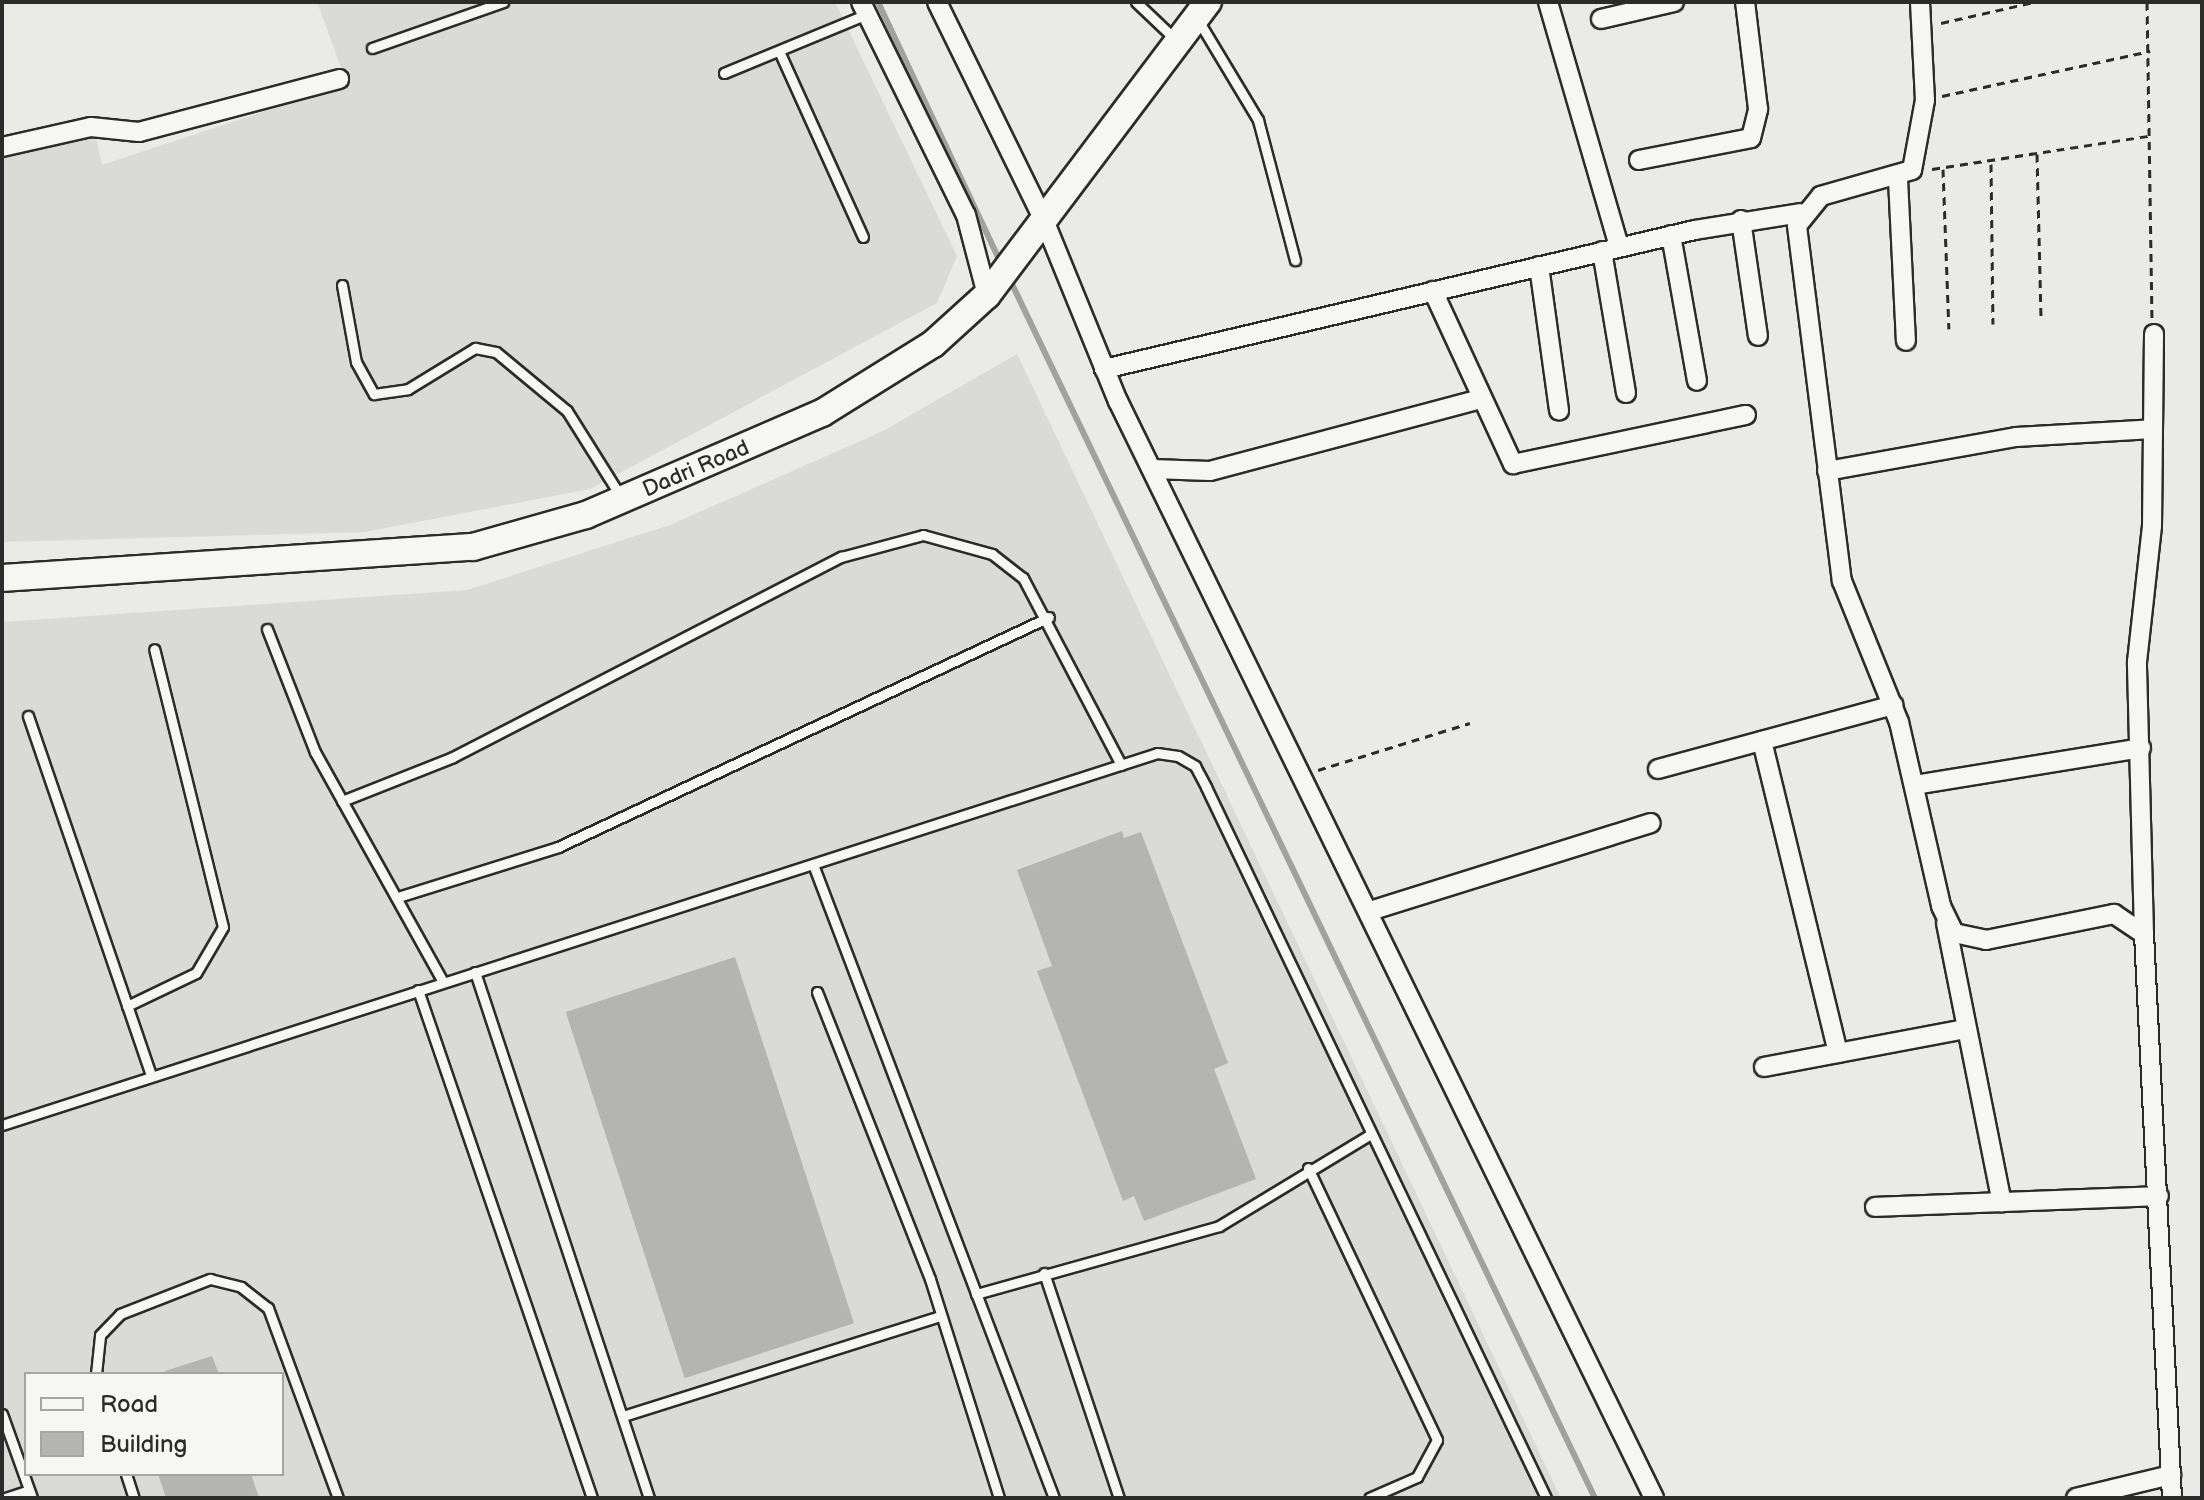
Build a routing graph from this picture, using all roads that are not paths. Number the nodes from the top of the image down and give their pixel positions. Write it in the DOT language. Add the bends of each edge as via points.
graph roads {
  1 [pos="503,2"];
  2 [pos="937,2"];
  3 [pos="1136,2"];
  4 [pos="1548,2"];
  5 [pos="1674,2"];
  6 [pos="1745,2"];
  7 [pos="1920,2"];
  8 [pos="1203,7"];
  9 [pos="864,8"];
  10 [pos="1601,19"];
  11 [pos="1178,42"];
  12 [pos="372,48"];
  13 [pos="779,51"];
  14 [pos="724,73"];
  15 [pos="339,79"];
  16 [pos="2,147"];
  17 [pos="1639,160"];
  18 [pos="1905,174"];
  19 [pos="1801,213"];
  20 [pos="1741,220"];
  21 [pos="1041,224"];
  22 [pos="1671,235"];
  23 [pos="863,237"];
  24 [pos="1611,249"];
  25 [pos="1295,260"];
  26 [pos="1539,266"];
  27 [pos="342,285"];
  28 [pos="994,285"];
  29 [pos="1433,291"];
  30 [pos="2154,334"];
  31 [pos="1758,336"];
  32 [pos="1906,341"];
  33 [pos="1104,369"];
  34 [pos="1697,381"];
  35 [pos="1626,393"];
  36 [pos="1480,399"];
  37 [pos="1559,411"];
  38 [pos="1746,415"];
  39 [pos="2153,429"];
  40 [pos="1152,469"];
  41 [pos="1827,471"];
  42 [pos="623,500"];
  43 [pos="2,578"];
  44 [pos="1049,617"];
  45 [pos="267,629"];
  46 [pos="154,649"];
  47 [pos="1893,705"];
  48 [pos="28,716"];
  49 [pos="1762,741"];
  50 [pos="2141,748"];
  51 [pos="1121,765"];
  52 [pos="1658,769"];
  53 [pos="1915,785"];
  54 [pos="342,801"];
  55 [pos="1650,823"];
  56 [pos="814,867"];
  57 [pos="401,896"];
  58 [pos="1370,911"];
  59 [pos="1946,921"];
  60 [pos="2144,934"];
  61 [pos="475,972"];
  62 [pos="443,982"];
  63 [pos="418,990"];
  64 [pos="817,992"];
  65 [pos="127,1006"];
  66 [pos="1966,1029"];
  67 [pos="1838,1053"];
  68 [pos="1764,1067"];
  69 [pos="151,1076"];
  70 [pos="2,1125"];
  71 [pos="1369,1135"];
  72 [pos="1308,1168"];
  73 [pos="2159,1196"];
  74 [pos="2002,1202"];
  75 [pos="1875,1207"];
  76 [pos="1044,1273"];
  77 [pos="976,1294"];
  78 [pos="941,1316"];
  79 [pos="96,1372"];
  80 [pos="2,1414"];
  81 [pos="623,1416"];
  82 [pos="2171,1475"];
  83 [pos="127,1476"];
  84 [pos="30,1494"];
  85 [pos="5,1498"];
  86 [pos="134,1498"];
  87 [pos="338,1498"];
  88 [pos="592,1498"];
  89 [pos="649,1498"];
  90 [pos="999,1498"];
  91 [pos="1054,1498"];
  92 [pos="1119,1498"];
  93 [pos="1369,1498"];
  94 [pos="1546,1498"];
  95 [pos="1654,1498"];
  96 [pos="2076,1498"];
  97 [pos="2172,1498"];
  1 -- 12 [label="lane"];
  2 -- 21 [label="street"];
  3 -- 11 [label="lane"];
  4 -- 24 [label="street"];
  5 -- 10 [label="street"];
  6 -- 17 [label="street" via="1758,109 1751,138"];
  7 -- 18 [label="street" via="1925,100"];
  8 -- 11 [label="main road, Dadri Road"];
  8 -- 25 [label="lane" via="1258,120"];
  9 -- 13 [label="lane"];
  9 -- 28 [label="street" via="966,215"];
  11 -- 21 [label="main road, Dadri Road"];
  13 -- 14 [label="lane"];
  13 -- 23 [label="lane"];
  15 -- 16 [label="street" via="139,132 91,127"];
  18 -- 19 [label="street" via="1821,196"];
  18 -- 32 [label="street"];
  19 -- 20 [label="street"];
  19 -- 41 [label="street"];
  20 -- 22 [label="street"];
  20 -- 31 [label="street"];
  21 -- 28 [label="main road, Dadri Road"];
  21 -- 33 [label="street"];
  22 -- 24 [label="street"];
  22 -- 34 [label="street"];
  24 -- 26 [label="street"];
  24 -- 35 [label="street"];
  26 -- 29 [label="street"];
  26 -- 37 [label="street"];
  27 -- 42 [label="lane" via="356,362 374,394 401,392 475,348 496,352 567,411"];
  28 -- 42 [label="main road, Dadri Road" via="933,344 822,413"];
  29 -- 33 [label="street"];
  29 -- 36 [label="street"];
  30 -- 39 [label="street"];
  33 -- 40 [label="street"];
  36 -- 38 [label="street" via="1506,458 1520,467"];
  36 -- 40 [label="street" via="1210,471"];
  39 -- 41 [label="street" via="2016,437"];
  39 -- 50 [label="street" via="2152,526 2140,598"];
  40 -- 58 [label="street"];
  41 -- 47 [label="street" via="1842,581"];
  42 -- 43 [label="main road, Dadri Road" via="473,547"];
  44 -- 51 [label="lane"];
  44 -- 54 [label="lane" via="1023,578 992,554 923,535 885,541 777,588 453,757"];
  44 -- 57 [label="lane" via="558,847"];
  45 -- 54 [label="lane" via="295,710"];
  46 -- 65 [label="lane" via="223,927 196,973"];
  47 -- 49 [label="street"];
  47 -- 53 [label="street"];
  48 -- 65 [label="lane"];
  49 -- 52 [label="street"];
  49 -- 67 [label="street"];
  50 -- 53 [label="street"];
  50 -- 60 [label="street"];
  51 -- 56 [label="lane"];
  51 -- 71 [label="lane" via="1157,753 1195,766"];
  53 -- 59 [label="street"];
  54 -- 57 [label="lane"];
  55 -- 58 [label="street"];
  56 -- 61 [label="lane"];
  56 -- 77 [label="lane"];
  57 -- 62 [label="lane"];
  58 -- 95 [label="street"];
  59 -- 60 [label="street" via="1976,940 2114,914"];
  59 -- 66 [label="street"];
  60 -- 73 [label="street"];
  61 -- 62 [label="lane"];
  61 -- 81 [label="lane"];
  62 -- 63 [label="lane"];
  63 -- 69 [label="lane"];
  63 -- 88 [label="lane"];
  64 -- 78 [label="lane"];
  65 -- 69 [label="lane"];
  66 -- 67 [label="street"];
  66 -- 74 [label="street"];
  67 -- 68 [label="street"];
  69 -- 70 [label="lane"];
  71 -- 72 [label="lane"];
  71 -- 94 [label="lane"];
  72 -- 76 [label="lane" via="1219,1226"];
  72 -- 93 [label="lane" via="1437,1440 1417,1477"];
  73 -- 74 [label="street"];
  73 -- 82 [label="street"];
  74 -- 75 [label="street"];
  76 -- 77 [label="lane"];
  76 -- 92 [label="lane"];
  77 -- 91 [label="lane"];
  78 -- 81 [label="lane"];
  78 -- 90 [label="lane"];
  79 -- 87 [label="lane" via="100,1335 120,1314 210,1279 241,1287 268,1308"];
  80 -- 84 [label="lane"];
  81 -- 89 [label="lane"];
  82 -- 96 [label="street"];
  82 -- 97 [label="street"];
  83 -- 86 [label="lane"];
  84 -- 85 [label="lane"];
}
